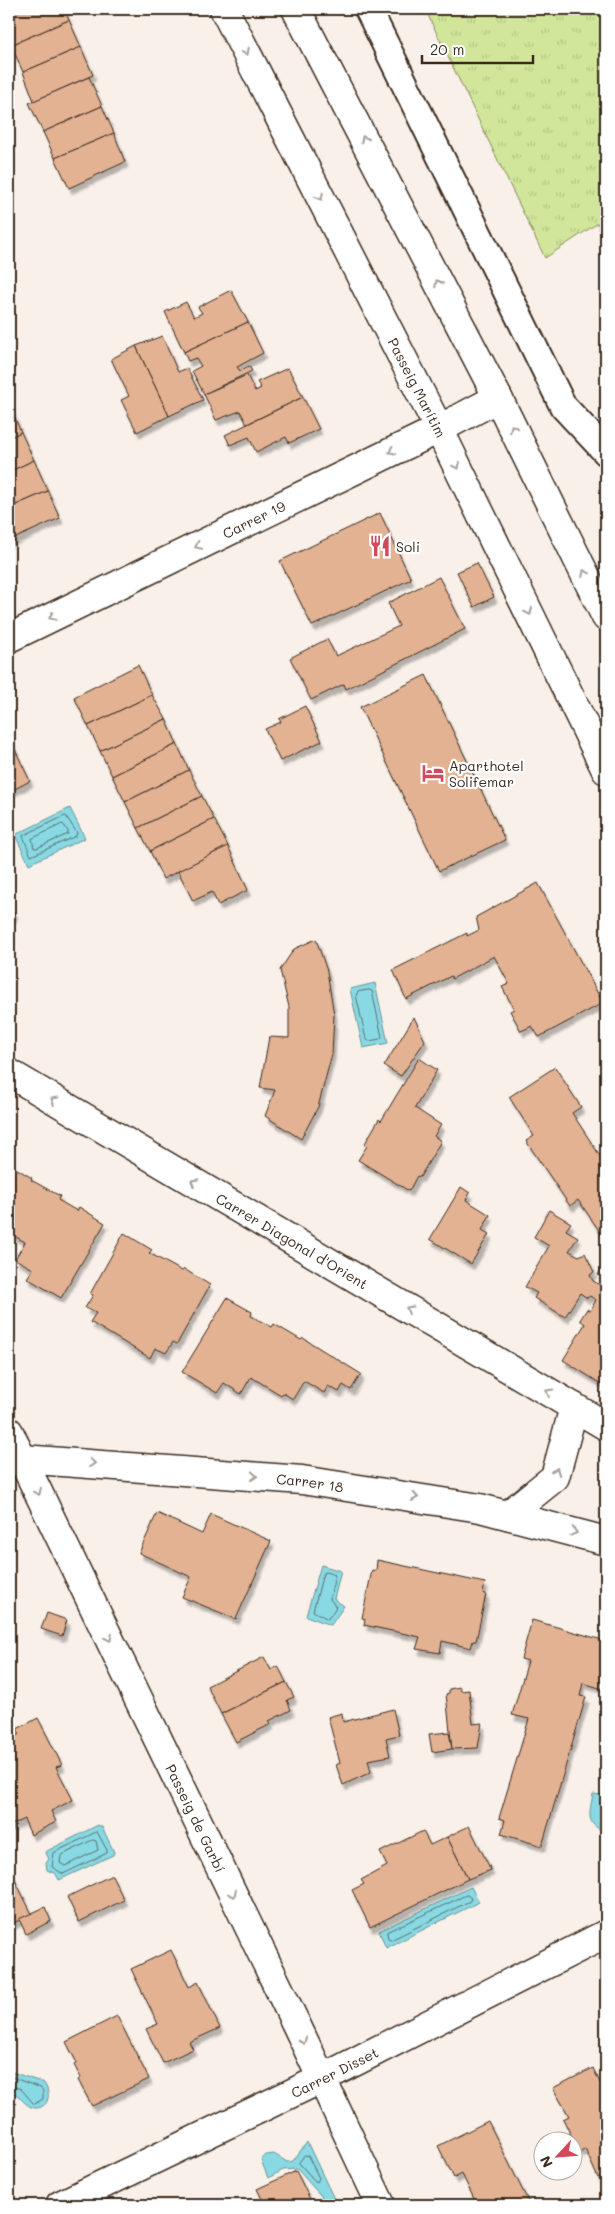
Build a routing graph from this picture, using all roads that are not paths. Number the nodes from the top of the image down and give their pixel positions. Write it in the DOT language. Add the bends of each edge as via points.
graph roads {
  1 [pos="224,9"];
  2 [pos="296,9"];
  3 [pos="368,9"];
  4 [pos="498,398"];
  5 [pos="439,429"];
  6 [pos="606,452"];
  7 [pos="606,617"];
  8 [pos="9,638"];
  9 [pos="606,770"];
  10 [pos="9,1073"];
  11 [pos="574,1408"];
  12 [pos="606,1426"];
  13 [pos="9,1432"];
  14 [pos="15,1458"];
  15 [pos="508,1515"];
  16 [pos="606,1541"];
  17 [pos="606,1934"];
  18 [pos="320,2079"];
  19 [pos="60,2205"];
  20 [pos="381,2205"];
  1 -- 5 [label="street, Passeig Marítim, one-way"];
  4 -- 2 [label="street, one-way"];
  3 -- 6 [label="street" via="563,406"];
  4 -- 5 [label="street, Carrer 19"];
  7 -- 4 [label="street, one-way"];
  5 -- 8 [label="street, Carrer 19, one-way"];
  5 -- 9 [label="street, Passeig Marítim, one-way"];
  11 -- 10 [label="street, Carrer Diagonal d'Orient, one-way"];
  11 -- 12 [label="street, Carrer Diagonal d'Orient"];
  15 -- 11 [label="street, one-way" via="555,1477"];
  13 -- 14 [label="street, Passeig de Garbí"];
  14 -- 15 [label="street, Carrer 18, one-way" via="302,1480"];
  14 -- 18 [label="street, Passeig de Garbí, one-way" via="297,2026"];
  15 -- 16 [label="street, Carrer 18, one-way"];
  17 -- 18 [label="street, Carrer Disset"];
  18 -- 19 [label="street, Carrer Disset"];
  18 -- 20 [label="street, Passeig de Garbí"];
}
